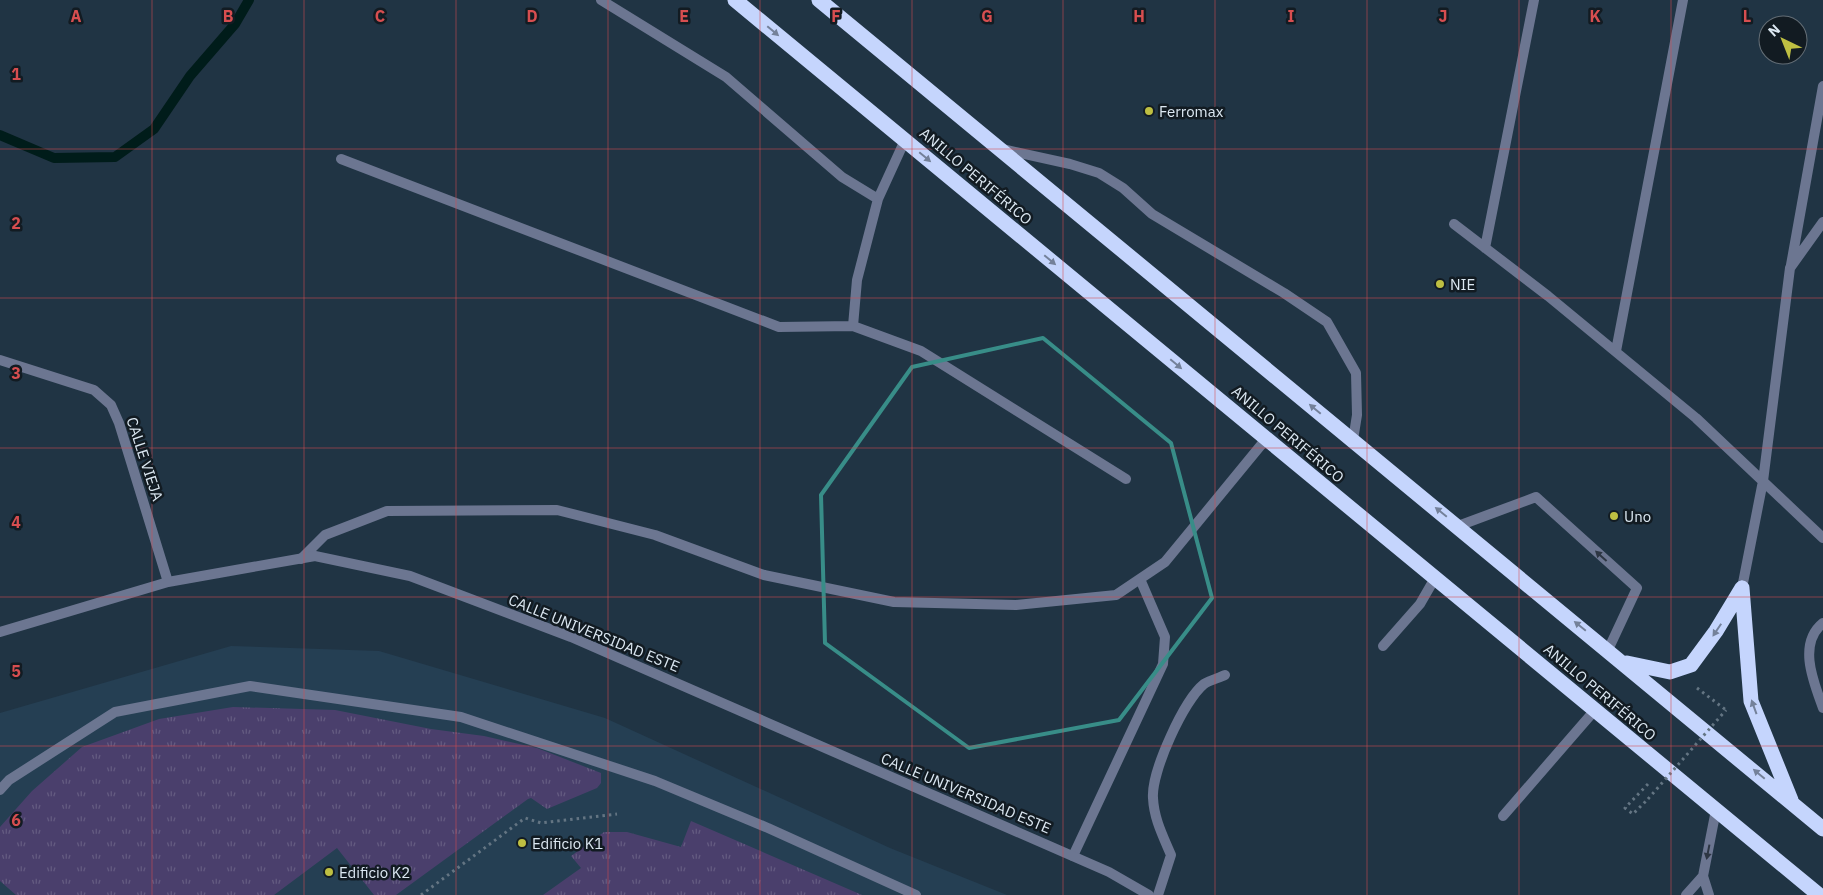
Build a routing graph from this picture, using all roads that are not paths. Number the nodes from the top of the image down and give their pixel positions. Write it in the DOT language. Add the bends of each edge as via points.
graph roads {
  1 [pos="601,0"];
  2 [pos="735,0"];
  3 [pos="819,0"];
  4 [pos="1534,0"];
  5 [pos="1683,0"];
  6 [pos="1823,86"];
  7 [pos="905,140"];
  8 [pos="999,148"];
  9 [pos="341,159"];
  10 [pos="878,199"];
  11 [pos="1823,222"];
  12 [pos="1454,224"];
  13 [pos="1485,248"];
  14 [pos="1790,268"];
  15 [pos="853,326"];
  16 [pos="1616,351"];
  17 [pos="0,360"];
  18 [pos="1266,439"];
  19 [pos="1353,440"];
  20 [pos="1126,479"];
  21 [pos="1763,481"];
  22 [pos="1458,526"];
  23 [pos="1823,538"];
  24 [pos="300,558"];
  25 [pos="1435,578"];
  26 [pos="1140,579"];
  27 [pos="168,582"];
  28 [pos="1742,588"];
  29 [pos="1823,623"];
  30 [pos="0,632"];
  31 [pos="1383,646"];
  32 [pos="1608,650"];
  33 [pos="1623,662"];
  34 [pos="1225,676"];
  35 [pos="1823,708"];
  36 [pos="1595,710"];
  37 [pos="0,790"];
  38 [pos="1792,801"];
  39 [pos="1716,810"];
  40 [pos="1503,816"];
  41 [pos="1823,829"];
  42 [pos="1073,856"];
  43 [pos="1703,876"];
  44 [pos="916,895"];
  45 [pos="1149,895"];
  46 [pos="1158,895"];
  47 [pos="1686,895"];
  48 [pos="1708,895"];
  49 [pos="1819,895"];
  1 -- 10 [label="street" via="726,77 842,177"];
  2 -- 7 [label="highway, ANILLO PERIFÉRICO, one-way"];
  3 -- 8 [label="highway"];
  4 -- 13 [label="street"];
  5 -- 16 [label="street"];
  6 -- 14 [label="street"];
  7 -- 10 [label="street"];
  7 -- 18 [label="highway, ANILLO PERIFÉRICO, one-way"];
  19 -- 8 [label="highway, one-way"];
  8 -- 19 [label="street" via="1099,174 1123,188 1152,214 1327,322 1356,373"];
  9 -- 15 [label="street" via="779,327"];
  10 -- 15 [label="street" via="857,280"];
  11 -- 14 [label="street"];
  12 -- 13 [label="street"];
  13 -- 16 [label="street"];
  14 -- 21 [label="street"];
  15 -- 20 [label="street" via="921,351"];
  16 -- 21 [label="street" via="1696,418"];
  17 -- 27 [label="street, CALLE VIEJA" via="94,390 110,405 119,423"];
  18 -- 25 [label="highway, ANILLO PERIFÉRICO"];
  18 -- 26 [label="street" via="1165,562"];
  22 -- 19 [label="highway, one-way"];
  21 -- 23 [label="street"];
  21 -- 28 [label="street"];
  32 -- 22 [label="highway, one-way"];
  32 -- 22 [label="street, one-way" via="1637,588 1536,497"];
  24 -- 26 [label="street" via="325,535 387,511 557,510 655,535 764,575 894,602 1016,606 1116,596"];
  24 -- 27 [label="street, CALLE UNIVERSIDAD ESTE"];
  24 -- 42 [label="street, CALLE UNIVERSIDAD ESTE" via="315,556 410,576 571,636"];
  25 -- 31 [label="street" via="1420,604"];
  25 -- 36 [label="highway, ANILLO PERIFÉRICO"];
  26 -- 42 [label="street" via="1165,637 1163,664"];
  27 -- 30 [label="street, CALLE UNIVERSIDAD ESTE"];
  28 -- 33 [label="highway, one-way" via="1716,632 1691,664 1670,672"];
  38 -- 28 [label="highway, one-way" via="1751,701"];
  29 -- 35 [label="street" via="1810,642 1810,669"];
  32 -- 33 [label="highway"];
  38 -- 33 [label="highway, one-way"];
  34 -- 46 [label="street" via="1204,684 1184,708 1164,753 1153,795 1156,820 1172,856"];
  36 -- 39 [label="highway, ANILLO PERIFÉRICO"];
  36 -- 40 [label="street"];
  37 -- 44 [label="street" via="9,780 115,712 250,686 461,717 655,781"];
  38 -- 41 [label="highway"];
  39 -- 43 [label="street, one-way"];
  39 -- 49 [label="highway, ANILLO PERIFÉRICO"];
  42 -- 45 [label="street, CALLE UNIVERSIDAD ESTE"];
  43 -- 47 [label="street"];
  43 -- 48 [label="street"];
}
